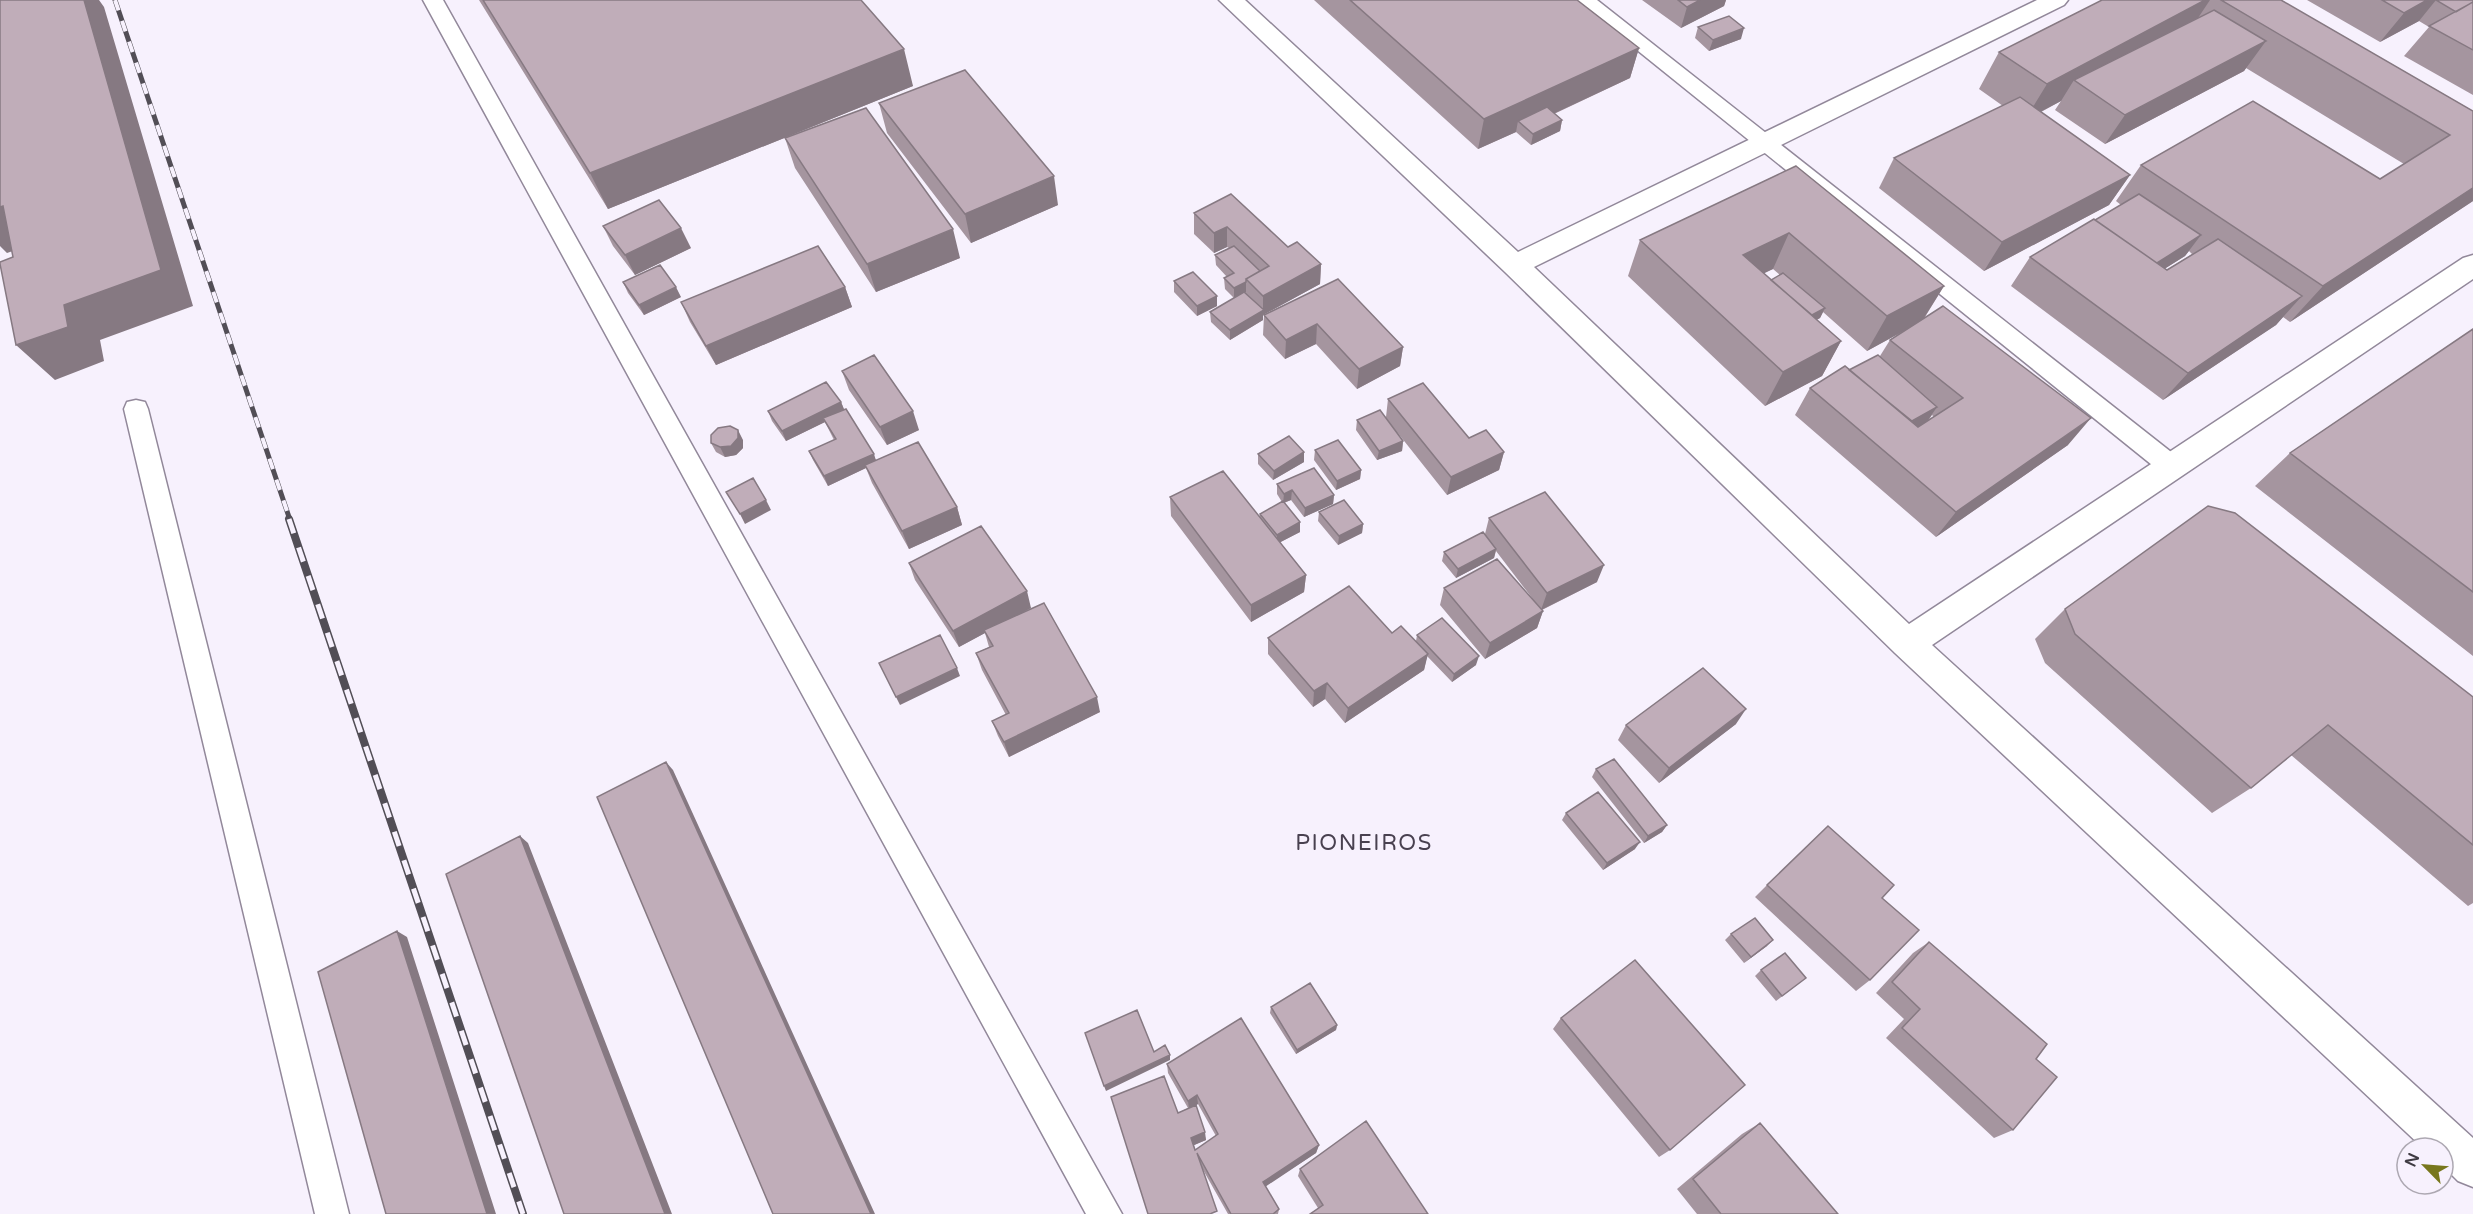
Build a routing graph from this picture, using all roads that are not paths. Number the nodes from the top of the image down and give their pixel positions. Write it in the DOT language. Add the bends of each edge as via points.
graph roads {
  1 [pos="433,0"];
  2 [pos="1231,0"];
  3 [pos="1585,0"];
  4 [pos="2056,0"];
  5 [pos="1766,142"];
  6 [pos="1515,265"];
  7 [pos="2473,265"];
  8 [pos="136,409"];
  9 [pos="2171,466"];
  10 [pos="1907,643"];
  11 [pos="2473,1166"];
  12 [pos="332,1214"];
  13 [pos="1105,1214"];
  1 -- 13 [label="lane"];
  2 -- 6 [label="street"];
  3 -- 5 [label="lane"];
  4 -- 5 [label="street"];
  5 -- 6 [label="street"];
  5 -- 9 [label="lane"];
  6 -- 10 [label="street"];
  7 -- 9 [label="street"];
  8 -- 12 [label="lane"];
  9 -- 10 [label="street"];
  10 -- 11 [label="street"];
}
